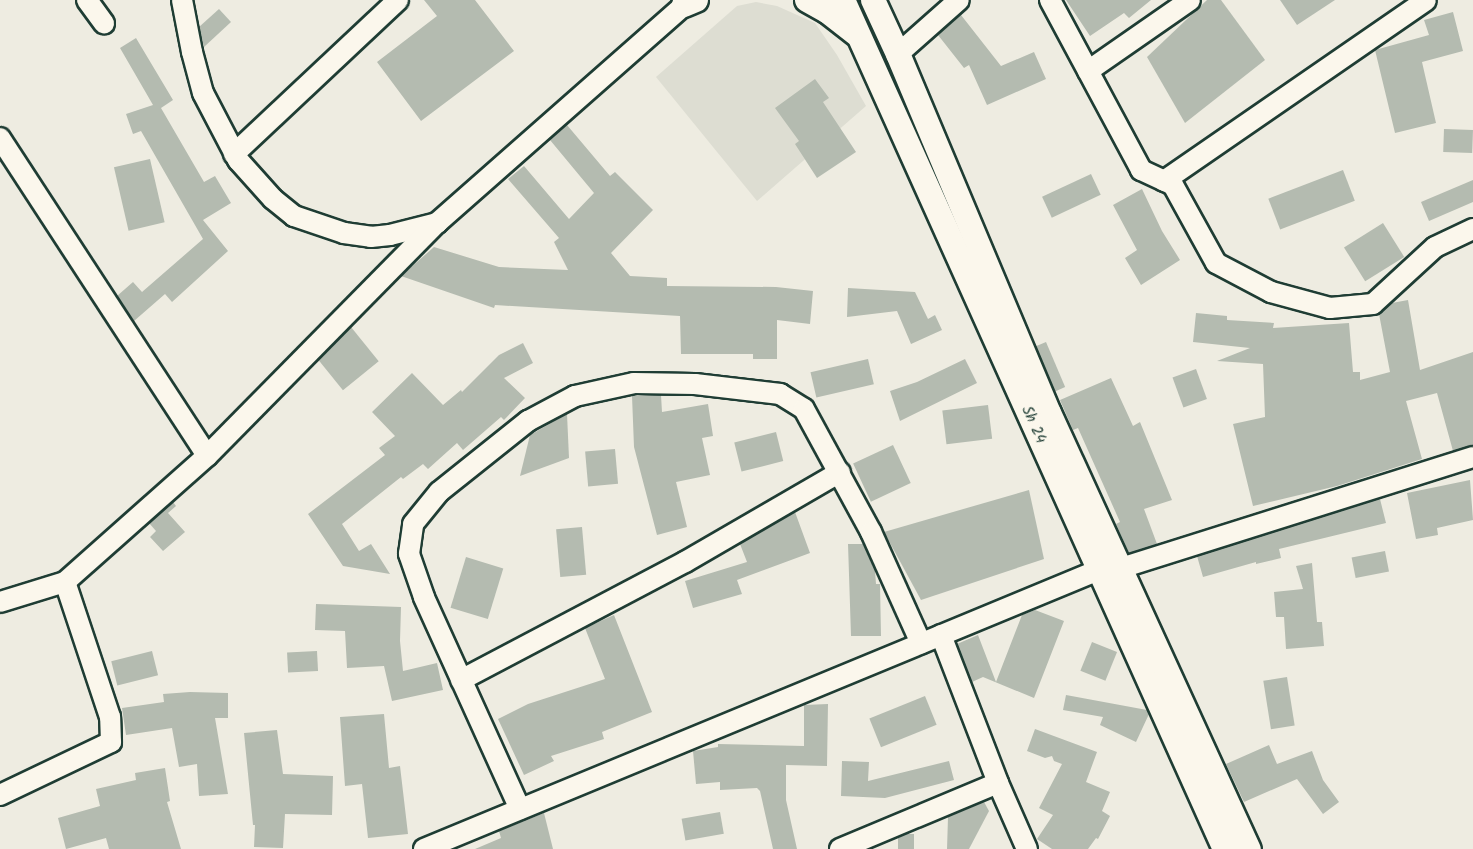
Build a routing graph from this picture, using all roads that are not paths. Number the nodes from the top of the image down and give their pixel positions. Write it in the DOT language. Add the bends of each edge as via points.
graph roads {
  1 [pos="87,0"];
  2 [pos="182,0"];
  3 [pos="398,0"];
  4 [pos="807,0"];
  5 [pos="843,0"];
  6 [pos="873,0"];
  7 [pos="959,0"];
  8 [pos="1050,0"];
  9 [pos="1191,0"];
  10 [pos="1426,0"];
  11 [pos="690,2"];
  12 [pos="104,23"];
  13 [pos="860,38"];
  14 [pos="898,54"];
  15 [pos="1088,71"];
  16 [pos="0,138"];
  17 [pos="234,154"];
  18 [pos="1164,181"];
  19 [pos="437,223"];
  20 [pos="1473,229"];
  21 [pos="207,456"];
  22 [pos="1473,457"];
  23 [pos="840,472"];
  24 [pos="1110,569"];
  25 [pos="65,582"];
  26 [pos="0,602"];
  27 [pos="941,635"];
  28 [pos="921,643"];
  29 [pos="461,680"];
  30 [pos="998,783"];
  31 [pos="0,795"];
  32 [pos="520,809"];
  33 [pos="424,849"];
  34 [pos="842,849"];
  35 [pos="1028,849"];
  36 [pos="1225,849"];
  37 [pos="1249,849"];
  1 -- 12 [label="street"];
  2 -- 17 [label="street" via="203,93"];
  3 -- 17 [label="street"];
  4 -- 13 [label="street" via="827,10"];
  5 -- 13 [label="street, Sh 24"];
  6 -- 14 [label="street, Sh 24"];
  7 -- 14 [label="street"];
  8 -- 15 [label="street"];
  9 -- 15 [label="street"];
  10 -- 18 [label="street"];
  11 -- 19 [label="street"];
  13 -- 24 [label="street, Sh 24"];
  14 -- 24 [label="street, Sh 24"];
  15 -- 18 [label="street" via="1141,170"];
  16 -- 21 [label="street"];
  17 -- 19 [label="street" via="273,199 294,216 328,230 371,237"];
  18 -- 20 [label="street" via="1173,185 1216,263 1271,292 1330,308 1372,304 1435,247"];
  19 -- 21 [label="street"];
  21 -- 25 [label="street"];
  22 -- 24 [label="street"];
  23 -- 28 [label="street"];
  23 -- 29 [label="street" via="685,562"];
  23 -- 29 [label="street" via="804,409 780,394 695,384 634,383 575,396 538,416 439,492 413,524 409,554"];
  24 -- 27 [label="street"];
  24 -- 36 [label="street, Sh 24"];
  24 -- 37 [label="street, Sh 24"];
  25 -- 26 [label="street"];
  25 -- 31 [label="street" via="110,717 111,742"];
  27 -- 28 [label="street"];
  27 -- 30 [label="street"];
  28 -- 32 [label="street"];
  29 -- 32 [label="street"];
  30 -- 34 [label="street"];
  30 -- 35 [label="street"];
  32 -- 33 [label="street"];
}
